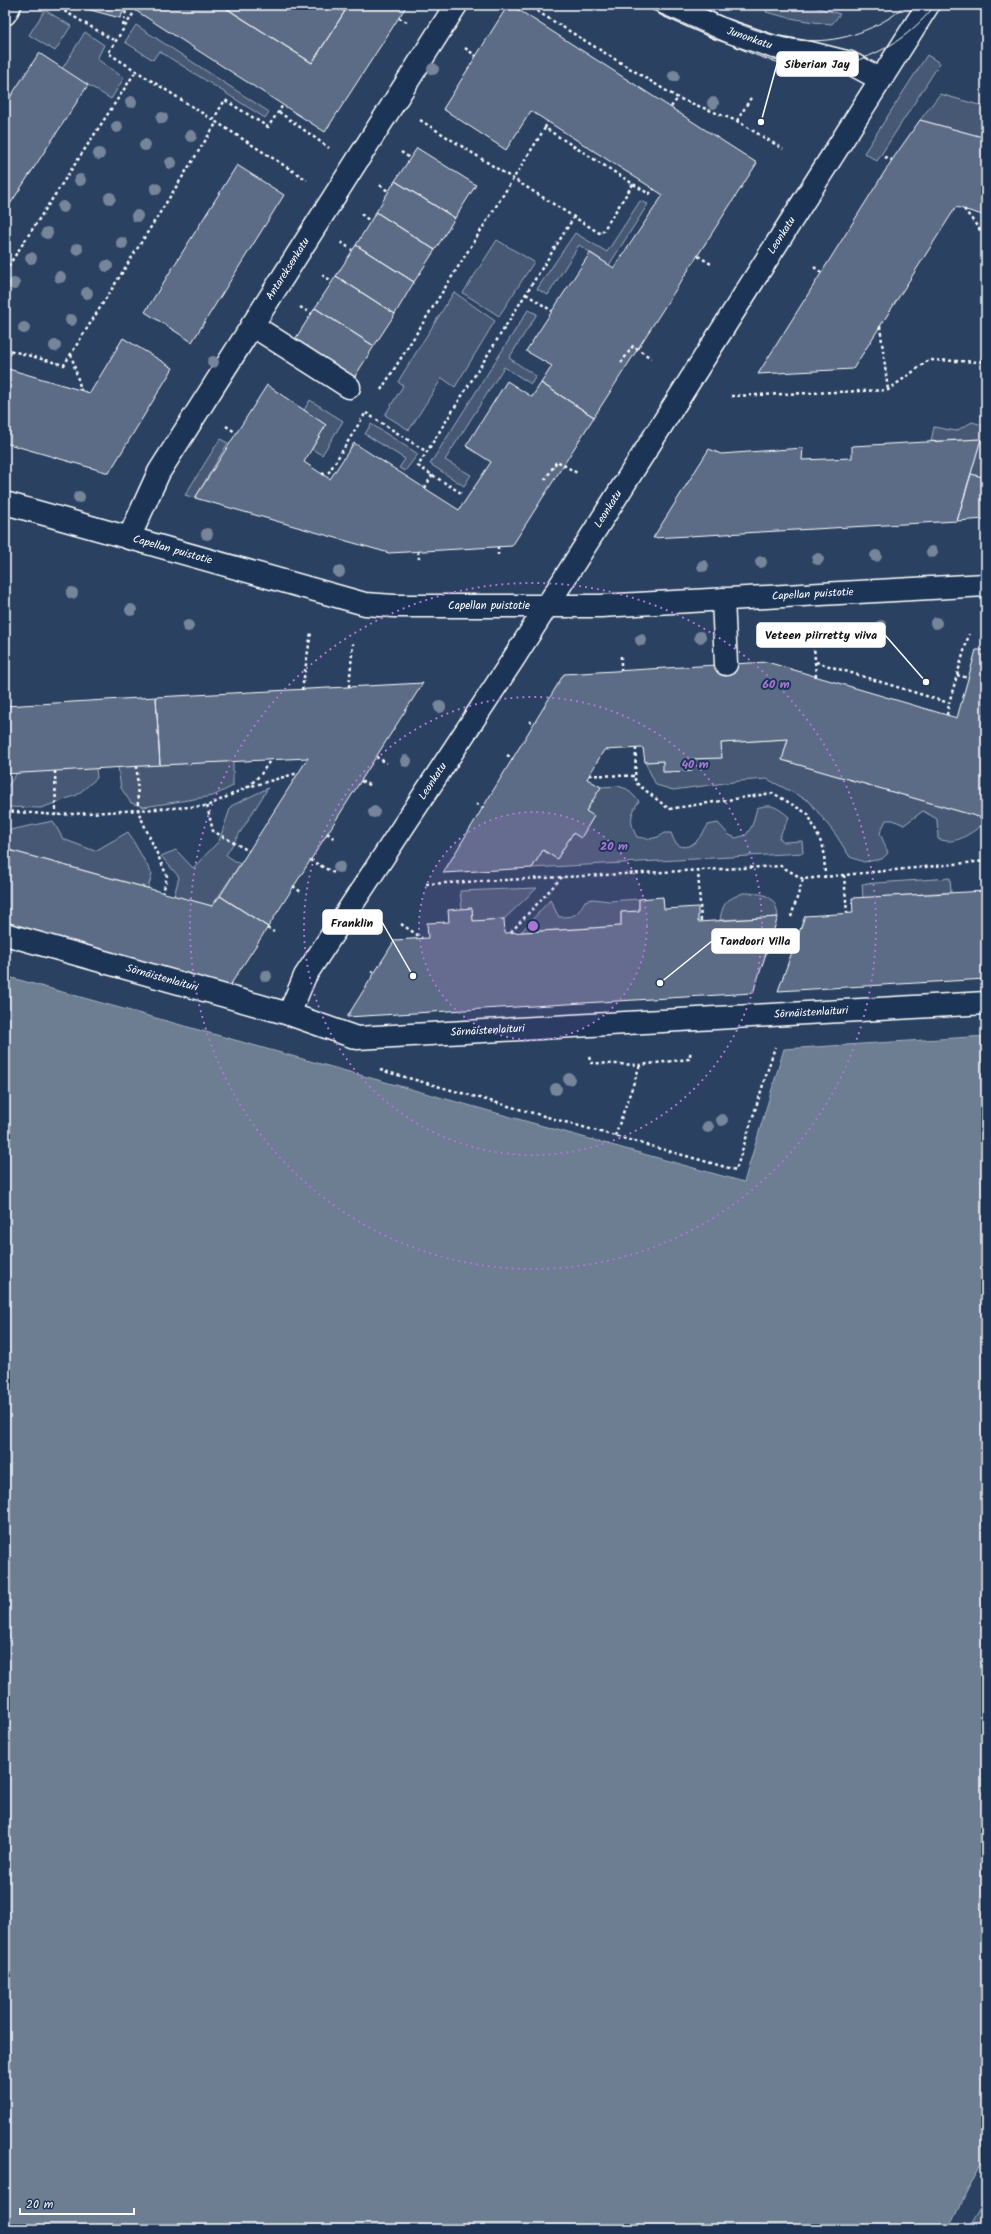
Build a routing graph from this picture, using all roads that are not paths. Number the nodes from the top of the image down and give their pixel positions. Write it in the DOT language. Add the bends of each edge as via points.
graph roads {
  1 [pos="10,5"];
  2 [pos="456,5"];
  3 [pos="666,5"];
  4 [pos="928,5"];
  5 [pos="5,14"];
  6 [pos="880,79"];
  7 [pos="252,325"];
  8 [pos="349,387"];
  9 [pos="5,503"];
  10 [pos="129,538"];
  11 [pos="986,585"];
  12 [pos="723,599"];
  13 [pos="546,607"];
  14 [pos="726,664"];
  15 [pos="5,934"];
  16 [pos="986,1003"];
  17 [pos="289,1014"];
  1 -- 5 [label="street"];
  2 -- 7 [label="street, Antareksenkatu"];
  3 -- 6 [label="street, Junonkatu" via="719,28 768,45 850,63"];
  4 -- 6 [label="street, Leonkatu"];
  6 -- 13 [label="street, Leonkatu"];
  7 -- 8 [label="street"];
  7 -- 10 [label="street, Antareksenkatu" via="159,472"];
  9 -- 10 [label="street, Capellan puistotie"];
  10 -- 13 [label="street, Capellan puistotie" via="365,604"];
  11 -- 12 [label="street, Capellan puistotie"];
  12 -- 13 [label="street, Capellan puistotie"];
  12 -- 14 [label="street"];
  13 -- 17 [label="street, Leonkatu" via="304,976"];
  15 -- 17 [label="street, Sörnäistenlaituri"];
  16 -- 17 [label="street, Sörnäistenlaituri" via="358,1038"];
}
